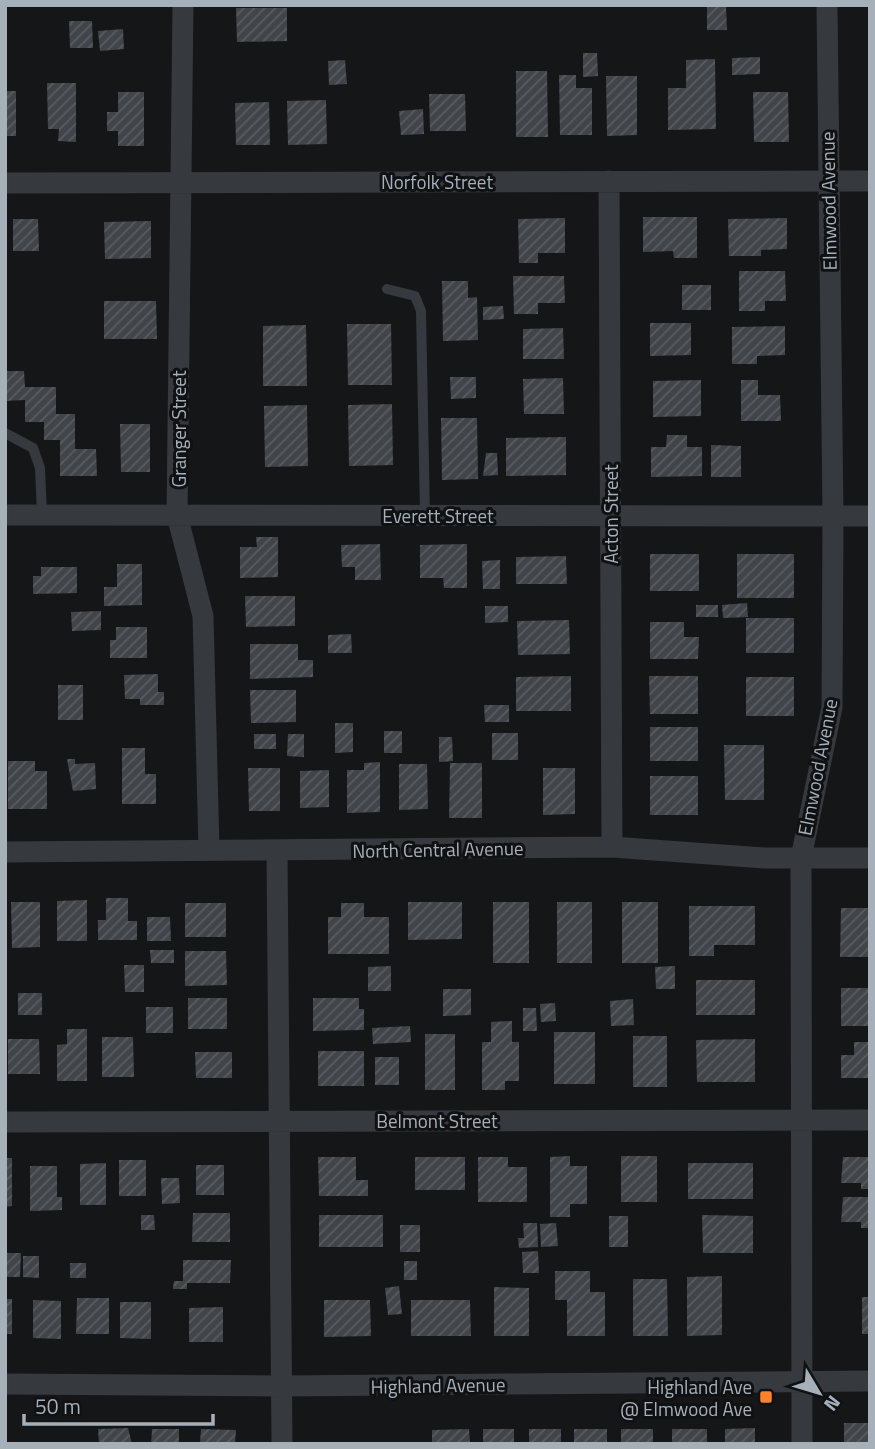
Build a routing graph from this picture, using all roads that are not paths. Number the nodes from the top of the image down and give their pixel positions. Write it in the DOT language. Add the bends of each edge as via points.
graph roads {
  1 [pos="183,5"];
  2 [pos="827,5"];
  3 [pos="608,181"];
  4 [pos="827,181"];
  5 [pos="870,181"];
  6 [pos="5,183"];
  7 [pos="180,183"];
  8 [pos="387,289"];
  9 [pos="5,433"];
  10 [pos="5,515"];
  11 [pos="43,515"];
  12 [pos="177,515"];
  13 [pos="425,515"];
  14 [pos="609,515"];
  15 [pos="870,516"];
  16 [pos="833,517"];
  17 [pos="612,847"];
  18 [pos="209,849"];
  19 [pos="278,851"];
  20 [pos="5,852"];
  21 [pos="801,858"];
  22 [pos="870,858"];
  23 [pos="281,1120"];
  24 [pos="870,1120"];
  25 [pos="803,1121"];
  26 [pos="5,1122"];
  27 [pos="802,1381"];
  28 [pos="870,1381"];
  29 [pos="5,1384"];
  30 [pos="282,1386"];
  31 [pos="282,1444"];
  32 [pos="802,1444"];
  1 -- 7 [label="street, Granger Street"];
  2 -- 4 [label="street, Elmwood Avenue"];
  3 -- 4 [label="street, Norfolk Street"];
  3 -- 7 [label="street, Norfolk Street"];
  3 -- 14 [label="street, Acton Street"];
  4 -- 5 [label="street, Norfolk Street"];
  4 -- 16 [label="street, Elmwood Avenue"];
  6 -- 7 [label="street, Norfolk Street"];
  7 -- 12 [label="street, Granger Street"];
  8 -- 13 [label="lane" via="415,296 421,311"];
  9 -- 11 [label="lane" via="33,448 40,468"];
  10 -- 11 [label="street, Everett Street"];
  11 -- 12 [label="street, Everett Street"];
  12 -- 13 [label="street, Everett Street"];
  12 -- 18 [label="street, Granger Street" via="203,617"];
  13 -- 14 [label="street, Everett Street"];
  14 -- 16 [label="street, Everett Street"];
  14 -- 17 [label="street, Acton Street"];
  15 -- 16 [label="street, Everett Street"];
  16 -- 21 [label="street, Elmwood Avenue" via="832,707"];
  17 -- 19 [label="street, North Central Avenue"];
  17 -- 21 [label="street, North Central Avenue"];
  18 -- 19 [label="street, North Central Avenue"];
  18 -- 20 [label="street, North Central Avenue"];
  19 -- 23 [label="street"];
  21 -- 22 [label="street, North Central Avenue"];
  21 -- 25 [label="street, Elmwood Avenue"];
  23 -- 25 [label="street, Belmont Street"];
  23 -- 26 [label="street, Belmont Street"];
  23 -- 30 [label="street"];
  24 -- 25 [label="street, Belmont Street"];
  25 -- 27 [label="street, Elmwood Avenue"];
  27 -- 28 [label="street, Highland Avenue"];
  27 -- 30 [label="street, Highland Avenue"];
  27 -- 32 [label="street, Elmwood Avenue"];
  29 -- 30 [label="street, Highland Avenue"];
  30 -- 31 [label="street"];
}
